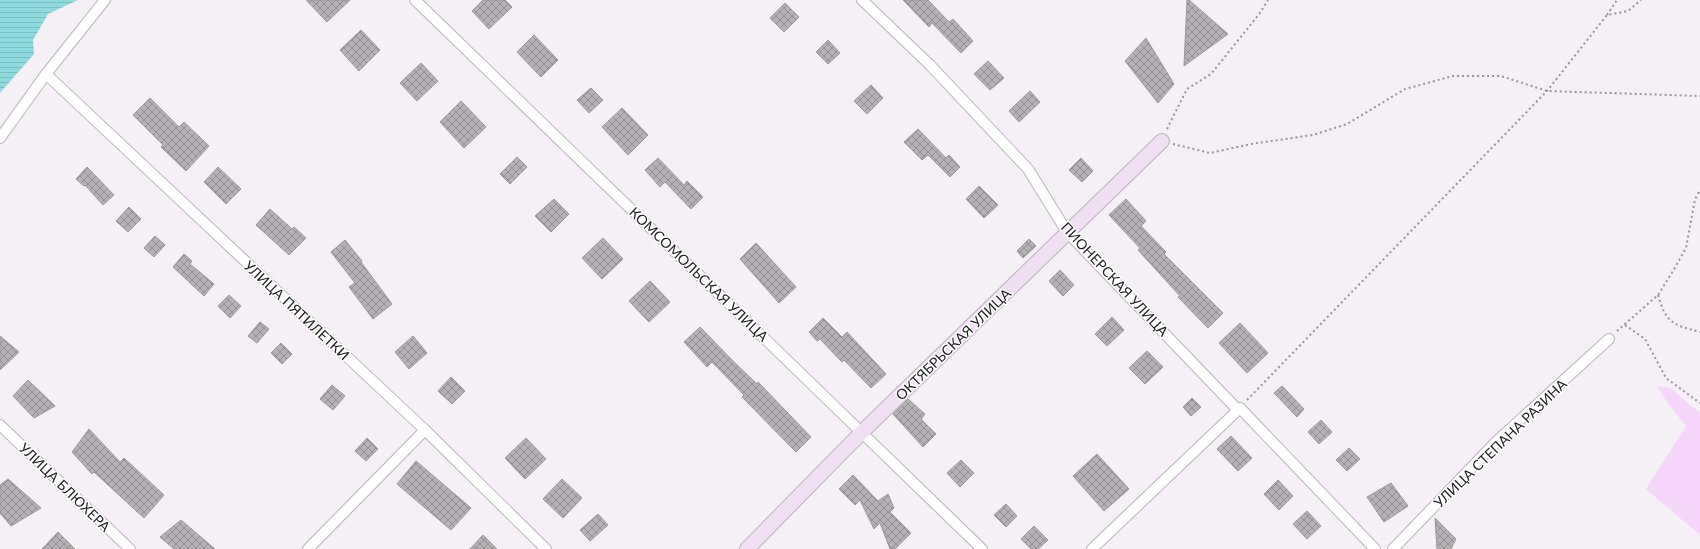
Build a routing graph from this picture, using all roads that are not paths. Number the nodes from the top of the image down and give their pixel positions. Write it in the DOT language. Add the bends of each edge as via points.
graph roads {
  1 [pos="105,0"];
  2 [pos="416,0"];
  3 [pos="862,0"];
  4 [pos="46,74"];
  5 [pos="0,138"];
  6 [pos="1162,141"];
  7 [pos="1067,232"];
  8 [pos="1609,339"];
  9 [pos="1239,409"];
  10 [pos="0,425"];
  11 [pos="425,430"];
  12 [pos="862,432"];
  13 [pos="130,549"];
  14 [pos="308,549"];
  15 [pos="546,549"];
  16 [pos="747,549"];
  17 [pos="982,549"];
  18 [pos="1092,549"];
  19 [pos="1375,549"];
  20 [pos="1393,549"];
  1 -- 4 [label="street"];
  2 -- 12 [label="street, КОМСОМОЛЬСКАЯ УЛИЦА"];
  3 -- 7 [label="street, ПИОНЕРСКАЯ УЛИЦА" via="930,64 1028,169"];
  4 -- 5 [label="street"];
  4 -- 11 [label="street, УЛИЦА ПЯТИЛЕТКИ"];
  6 -- 7 [label="street, ОКТЯБРЬСКАЯ УЛИЦА"];
  7 -- 9 [label="street, ПИОНЕРСКАЯ УЛИЦА"];
  7 -- 12 [label="street, ОКТЯБРЬСКАЯ УЛИЦА"];
  8 -- 20 [label="street, УЛИЦА СТЕПАНА РАЗИНА" via="1497,441"];
  9 -- 18 [label="street"];
  9 -- 19 [label="street, ПИОНЕРСКАЯ УЛИЦА"];
  10 -- 13 [label="street, УЛИЦА БЛЮХЕРА"];
  11 -- 14 [label="street"];
  11 -- 15 [label="street, УЛИЦА ПЯТИЛЕТКИ"];
  12 -- 16 [label="street, ОКТЯБРЬСКАЯ УЛИЦА"];
  12 -- 17 [label="street, КОМСОМОЛЬСКАЯ УЛИЦА"];
}
